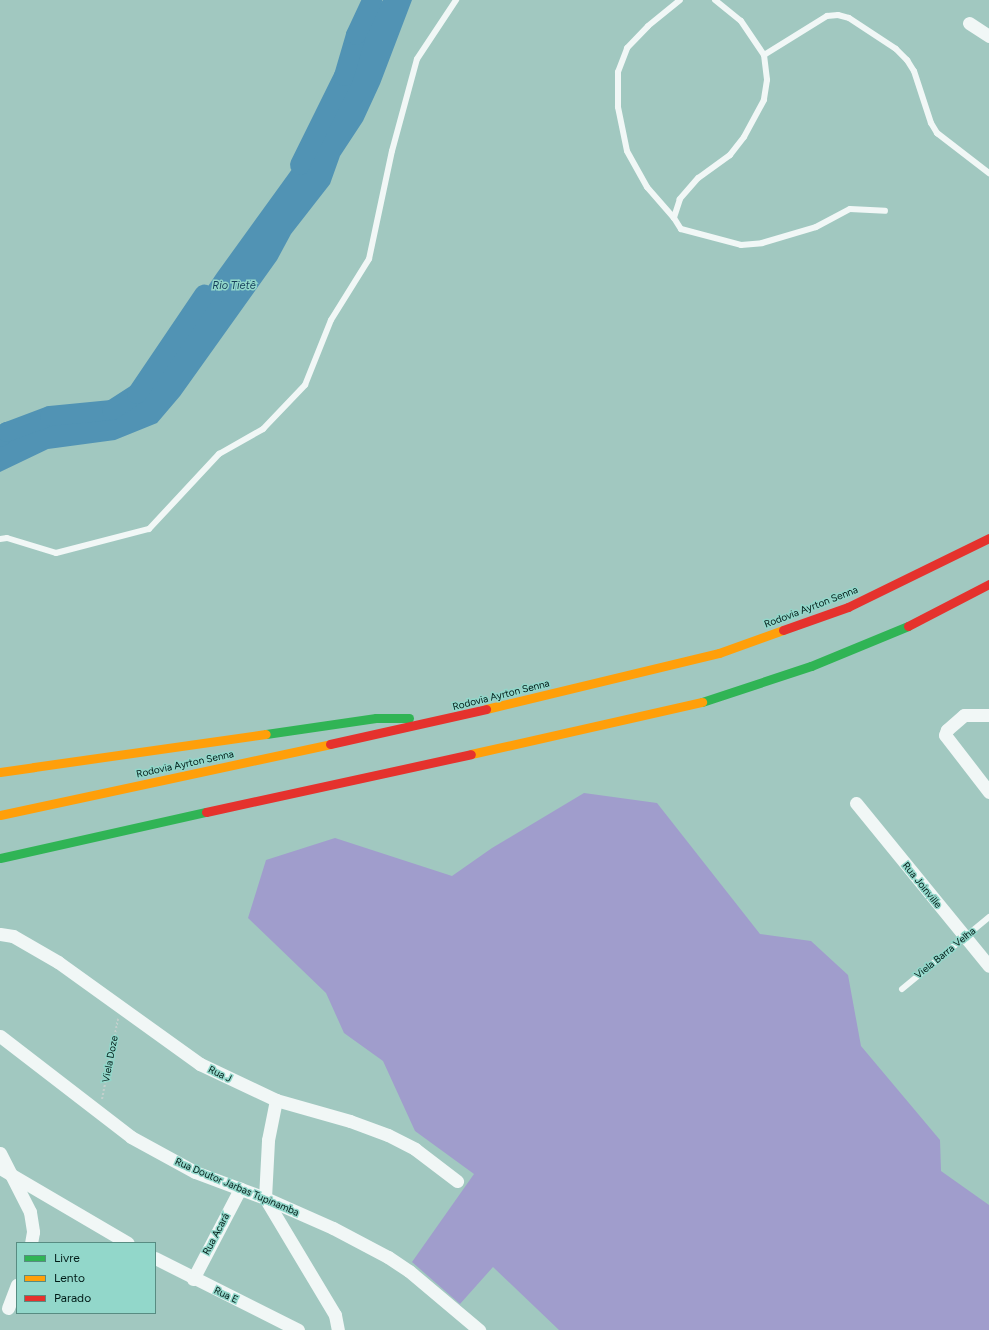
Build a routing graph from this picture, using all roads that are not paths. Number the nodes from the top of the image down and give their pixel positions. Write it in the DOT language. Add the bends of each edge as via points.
graph roads {
  1 [pos="456,0"];
  2 [pos="680,0"];
  3 [pos="715,0"];
  4 [pos="969,23"];
  5 [pos="989,36"];
  6 [pos="764,55"];
  7 [pos="989,173"];
  8 [pos="885,211"];
  9 [pos="674,218"];
  10 [pos="989,538"];
  11 [pos="0,539"];
  12 [pos="989,584"];
  13 [pos="989,715"];
  14 [pos="455,717"];
  15 [pos="0,772"];
  16 [pos="989,792"];
  17 [pos="856,803"];
  18 [pos="0,816"];
  19 [pos="0,858"];
  20 [pos="989,918"];
  21 [pos="0,934"];
  22 [pos="964,938"];
  23 [pos="989,966"];
  24 [pos="902,989"];
  25 [pos="0,1036"];
  26 [pos="276,1100"];
  27 [pos="0,1153"];
  28 [pos="0,1168"];
  29 [pos="12,1176"];
  30 [pos="458,1181"];
  31 [pos="240,1189"];
  32 [pos="265,1198"];
  33 [pos="31,1242"];
  34 [pos="126,1242"];
  35 [pos="156,1259"];
  36 [pos="193,1279"];
  37 [pos="16,1288"];
  38 [pos="8,1308"];
  39 [pos="298,1330"];
  40 [pos="338,1330"];
  41 [pos="479,1330"];
  1 -- 11 [label="lane" via="417,59 392,151 369,259 331,320 305,385 263,429 219,454 149,529 56,553 7,538"];
  2 -- 9 [label="lane" via="648,26 627,48 618,72 618,108 627,151 647,187"];
  3 -- 6 [label="lane" via="740,21"];
  4 -- 5 [label="street"];
  6 -- 7 [label="lane" via="827,16 838,14 849,18 896,49 907,60 914,71 931,123 937,133"];
  6 -- 9 [label="lane" via="767,80 764,100 755,120 730,155 687,190 680,199"];
  8 -- 9 [label="lane" via="850,209 816,228 762,243 740,245 691,233 681,228"];
  10 -- 14 [label="main road, Rodovia Ayrton Senna" via="848,606 719,654"];
  12 -- 19 [label="main road" via="881,638 811,666 695,704"];
  13 -- 16 [label="street" via="964,715 947,730 947,739 952,747"];
  14 -- 15 [label="main road" via="376,718"];
  14 -- 18 [label="main road, Rodovia Ayrton Senna"];
  17 -- 22 [label="street, Rua Joinville"];
  20 -- 22 [label="lane, Viela Barra Velha"];
  21 -- 26 [label="street, Rua J" via="13,936 58,962 200,1064"];
  22 -- 23 [label="street, Rua Joinville"];
  22 -- 24 [label="lane, Viela Barra Velha"];
  25 -- 31 [label="street, Rua Doutor Jarbas Tupinamba" via="131,1137 195,1172"];
  26 -- 30 [label="street, Rua J" via="350,1121 388,1135 415,1149"];
  26 -- 32 [label="street" via="268,1140"];
  27 -- 29 [label="street"];
  28 -- 29 [label="street"];
  29 -- 33 [label="street" via="30,1212 33,1232"];
  29 -- 34 [label="street"];
  31 -- 32 [label="street, Rua Doutor Jarbas Tupinamba"];
  31 -- 36 [label="street, Rua Acará"];
  32 -- 40 [label="street" via="335,1315"];
  32 -- 41 [label="street, Rua Doutor Jarbas Tupinamba" via="333,1228 388,1257 409,1271"];
  35 -- 36 [label="street, Rua E"];
  36 -- 39 [label="street, Rua E"];
  37 -- 38 [label="street"];
}
